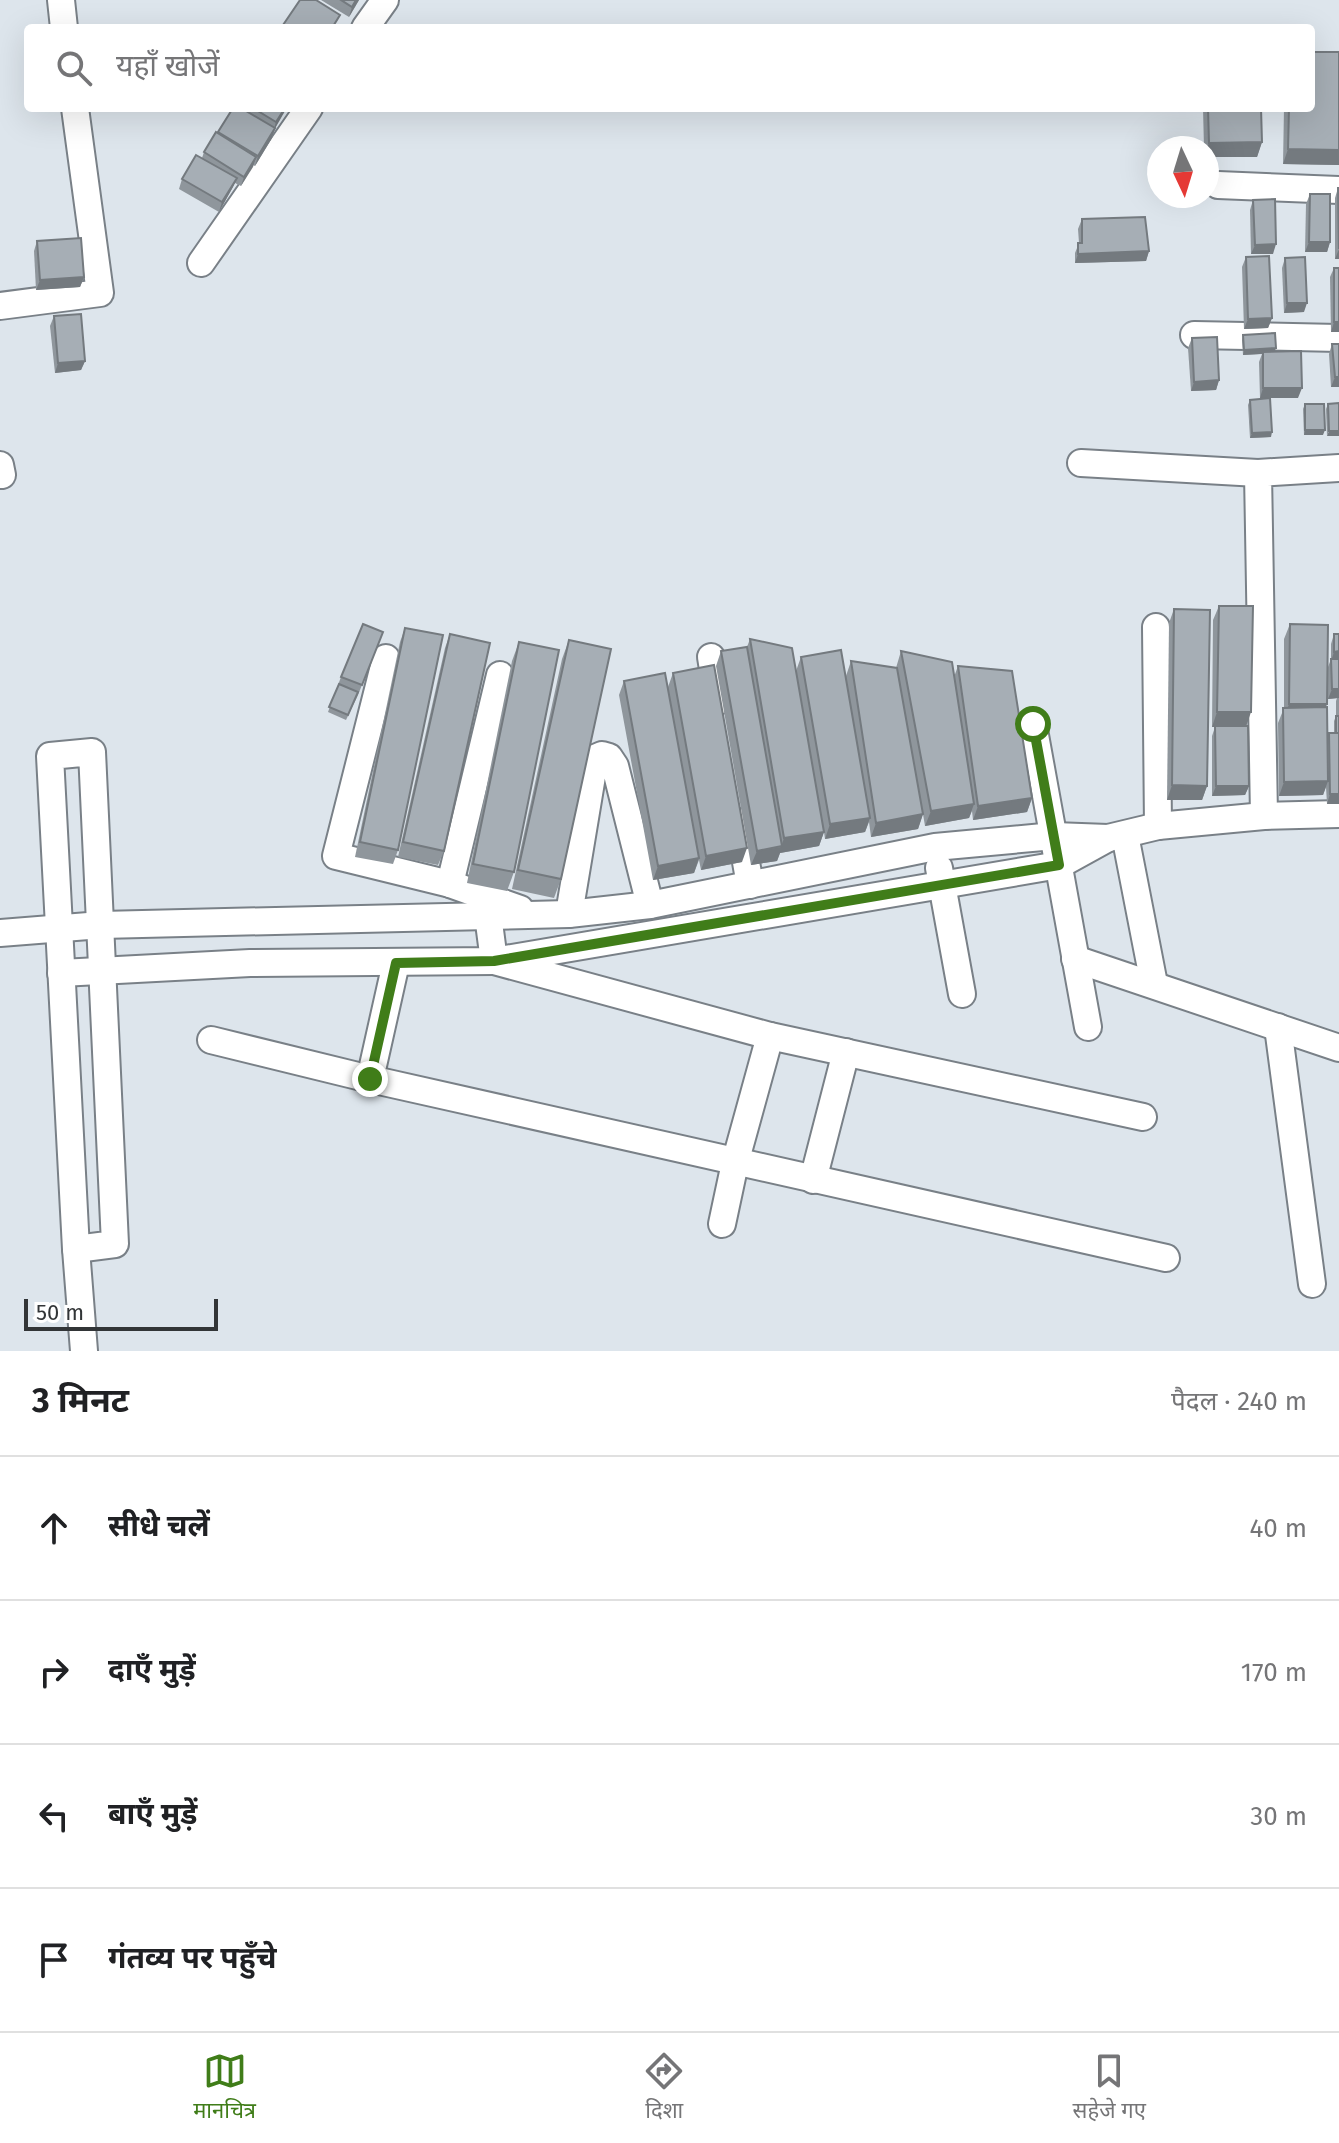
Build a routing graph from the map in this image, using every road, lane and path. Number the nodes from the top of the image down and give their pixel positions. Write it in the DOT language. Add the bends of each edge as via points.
graph roads {
  1 [pos="61,0"];
  2 [pos="385,0"];
  3 [pos="64,24"];
  4 [pos="368,24"];
  5 [pos="76,112"];
  6 [pos="306,112"];
  7 [pos="1219,185"];
  8 [pos="1339,190"];
  9 [pos="201,263"];
  10 [pos="0,306"];
  11 [pos="1194,335"];
  12 [pos="1339,338"];
  13 [pos="1081,463"];
  14 [pos="1339,468"];
  15 [pos="1258,473"];
  16 [pos="1156,627"];
  17 [pos="711,657"];
  18 [pos="386,658"];
  19 [pos="500,675"];
  20 [pos="1033,724"];
  21 [pos="724,733"];
  22 [pos="734,794"];
  23 [pos="1339,814"];
  24 [pos="1264,816"];
  25 [pos="1158,826"];
  26 [pos="1054,836"];
  27 [pos="1117,837"];
  28 [pos="935,847"];
  29 [pos="1059,865"];
  30 [pos="760,882"];
  31 [pos="450,884"];
  32 [pos="942,885"];
  33 [pos="650,905"];
  34 [pos="778,913"];
  35 [pos="535,914"];
  36 [pos="569,914"];
  37 [pos="488,915"];
  38 [pos="101,925"];
  39 [pos="58,927"];
  40 [pos="0,933"];
  41 [pos="1075,959"];
  42 [pos="494,961"];
  43 [pos="396,963"];
  44 [pos="104,970"];
  45 [pos="61,973"];
  46 [pos="1154,984"];
  47 [pos="962,994"];
  48 [pos="1088,1027"];
  49 [pos="1278,1027"];
  50 [pos="770,1036"];
  51 [pos="211,1040"];
  52 [pos="1339,1048"];
  53 [pos="846,1052"];
  54 [pos="370,1079"];
  55 [pos="1143,1117"];
  56 [pos="735,1163"];
  57 [pos="813,1180"];
  58 [pos="722,1224"];
  59 [pos="76,1249"];
  60 [pos="1166,1258"];
  61 [pos="1312,1284"];
  62 [pos="84,1351"];
  1 -- 3 [label="street"];
  2 -- 4 [label="street"];
  5 -- 10 [label="street" via="100,293"];
  6 -- 9 [label="street"];
  7 -- 8 [label="street"];
  11 -- 12 [label="street"];
  13 -- 15 [label="street"];
  14 -- 15 [label="street"];
  15 -- 24 [label="street"];
  16 -- 25 [label="street"];
  17 -- 21 [label="street"];
  18 -- 31 [label="street" via="336,856"];
  19 -- 31 [label="street"];
  20 -- 26 [label="street"];
  22 -- 30 [label="street"];
  23 -- 24 [label="street"];
  24 -- 25 [label="street"];
  25 -- 27 [label="street"];
  26 -- 27 [label="street"];
  26 -- 28 [label="street"];
  26 -- 29 [label="street"];
  27 -- 29 [label="street"];
  27 -- 46 [label="street"];
  28 -- 30 [label="street"];
  28 -- 32 [label="street"];
  29 -- 32 [label="street"];
  29 -- 41 [label="street"];
  30 -- 33 [label="street"];
  30 -- 34 [label="street"];
  31 -- 35 [label="street"];
  32 -- 34 [label="street"];
  32 -- 47 [label="street"];
  33 -- 36 [label="street"];
  33 -- 36 [label="street" via="615,766 602,755 595,758"];
  34 -- 42 [label="street"];
  35 -- 36 [label="street"];
  35 -- 37 [label="street"];
  37 -- 38 [label="street"];
  37 -- 42 [label="street"];
  38 -- 39 [label="street"];
  38 -- 39 [label="street" via="92,752 50,756"];
  38 -- 44 [label="street"];
  39 -- 40 [label="street"];
  39 -- 45 [label="street"];
  41 -- 46 [label="street"];
  41 -- 48 [label="street"];
  42 -- 43 [label="street"];
  42 -- 50 [label="street"];
  43 -- 44 [label="street"];
  43 -- 54 [label="street"];
  44 -- 45 [label="street"];
  44 -- 59 [label="street" via="115,1244"];
  45 -- 59 [label="street"];
  46 -- 49 [label="street"];
  49 -- 52 [label="street"];
  49 -- 61 [label="street"];
  50 -- 53 [label="street"];
  50 -- 56 [label="street"];
  51 -- 54 [label="street"];
  53 -- 55 [label="street"];
  53 -- 57 [label="street"];
  54 -- 56 [label="street"];
  56 -- 57 [label="street"];
  56 -- 58 [label="street"];
  57 -- 60 [label="street"];
  59 -- 62 [label="street"];
}
